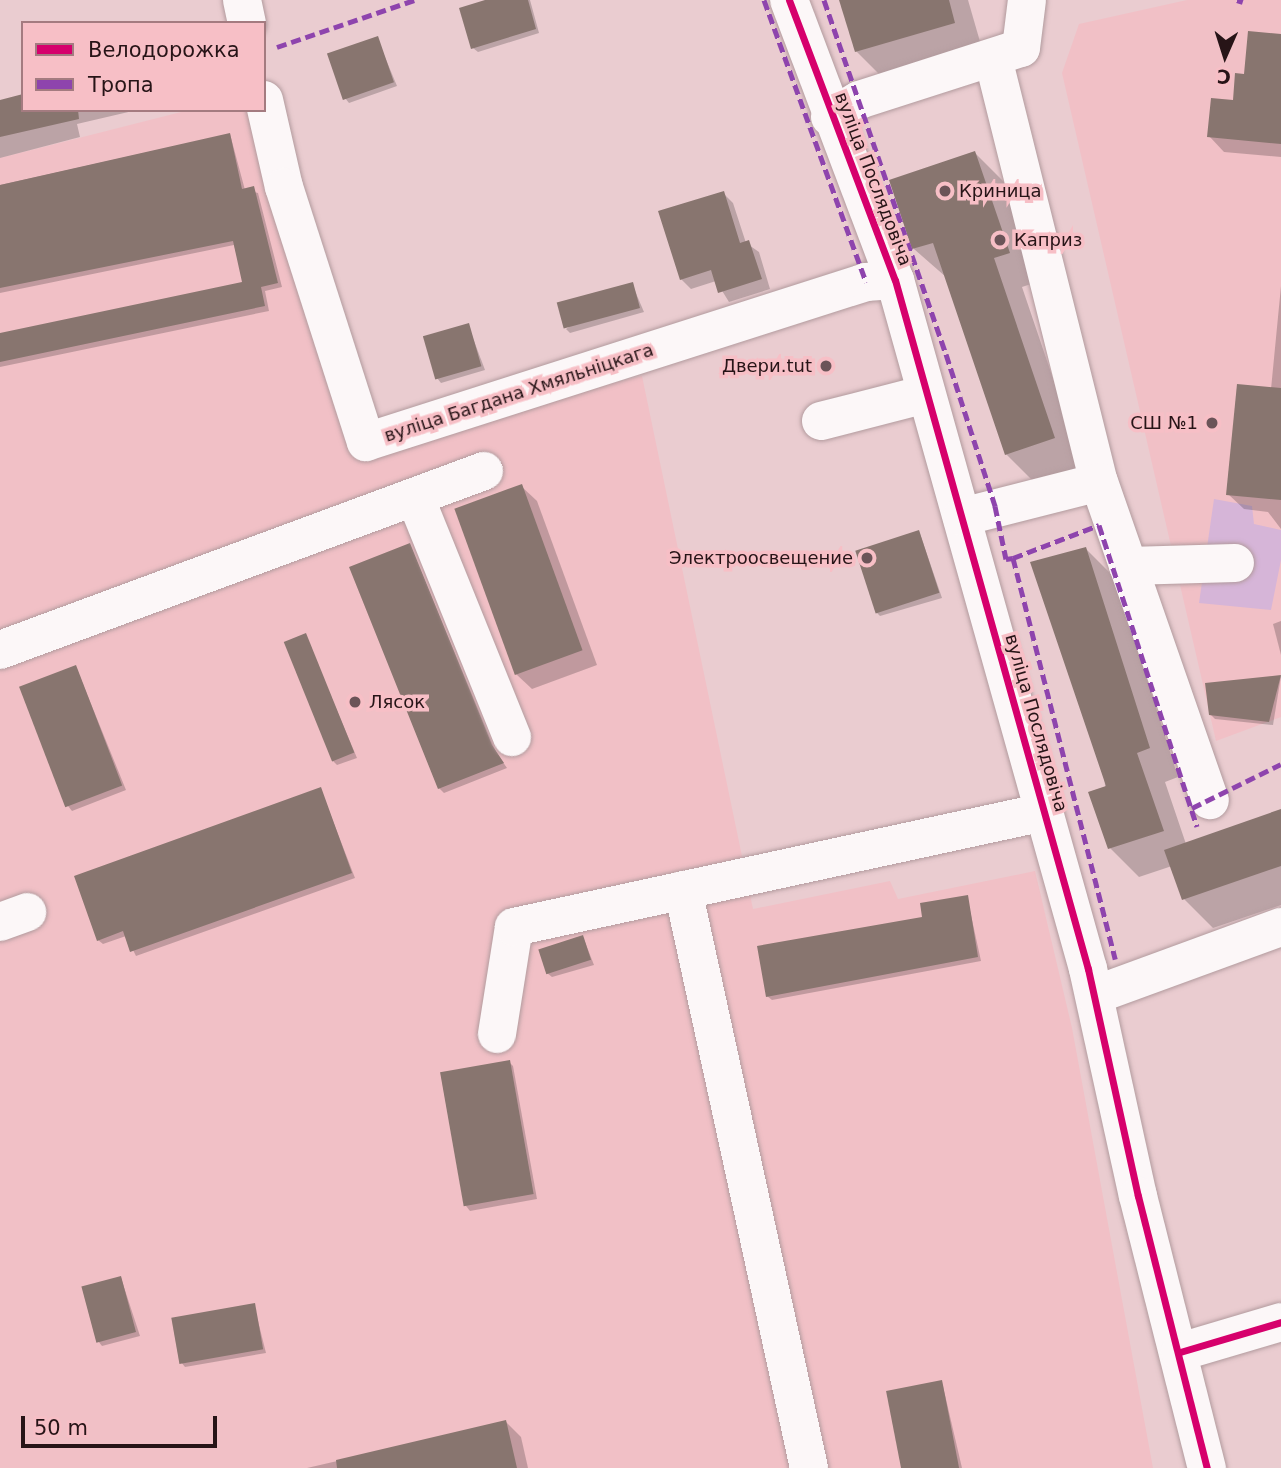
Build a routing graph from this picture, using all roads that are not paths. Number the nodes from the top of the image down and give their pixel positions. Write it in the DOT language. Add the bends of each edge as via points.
graph roads {
  1 [pos="242,0"];
  2 [pos="789,0"];
  3 [pos="1027,0"];
  4 [pos="247,21"];
  5 [pos="993,58"];
  6 [pos="266,109"];
  7 [pos="830,117"];
  8 [pos="895,280"];
  9 [pos="926,394"];
  10 [pos="821,421"];
  11 [pos="484,471"];
  12 [pos="1099,482"];
  13 [pos="415,496"];
  14 [pos="962,517"];
  15 [pos="1235,563"];
  16 [pos="1128,566"];
  17 [pos="0,650"];
  18 [pos="512,737"];
  19 [pos="1210,800"];
  20 [pos="1044,812"];
  21 [pos="683,890"];
  22 [pos="1281,927"];
  23 [pos="1095,995"];
  24 [pos="497,1034"];
  25 [pos="1281,1322"];
  26 [pos="1180,1352"];
  27 [pos="808,1468"];
  28 [pos="1207,1468"];
  1 -- 4 [label="street"];
  2 -- 7 [label="street, вуліца Послядовіча"];
  3 -- 5 [label="street" via="1021,48"];
  5 -- 7 [label="street" via="859,100"];
  5 -- 12 [label="street"];
  6 -- 8 [label="street, вуліца Багдана Хмяльніцкага" via="284,187 366,442 866,282"];
  7 -- 8 [label="street, вуліца Послядовіча"];
  8 -- 9 [label="street, вуліца Послядовіча"];
  9 -- 10 [label="street"];
  9 -- 14 [label="street, вуліца Послядовіча"];
  11 -- 13 [label="street"];
  12 -- 14 [label="street"];
  12 -- 16 [label="street"];
  13 -- 17 [label="street"];
  13 -- 18 [label="street"];
  14 -- 20 [label="street, вуліца Послядовіча"];
  15 -- 16 [label="street"];
  16 -- 19 [label="street"];
  20 -- 21 [label="street"];
  20 -- 23 [label="street, вуліца Послядовіча"];
  21 -- 24 [label="street" via="514,927"];
  21 -- 27 [label="street"];
  22 -- 23 [label="street"];
  23 -- 26 [label="street, вуліца Послядовіча" via="1138,1196"];
  25 -- 26 [label="street"];
  26 -- 28 [label="street, вуліца Послядовіча"];
}
